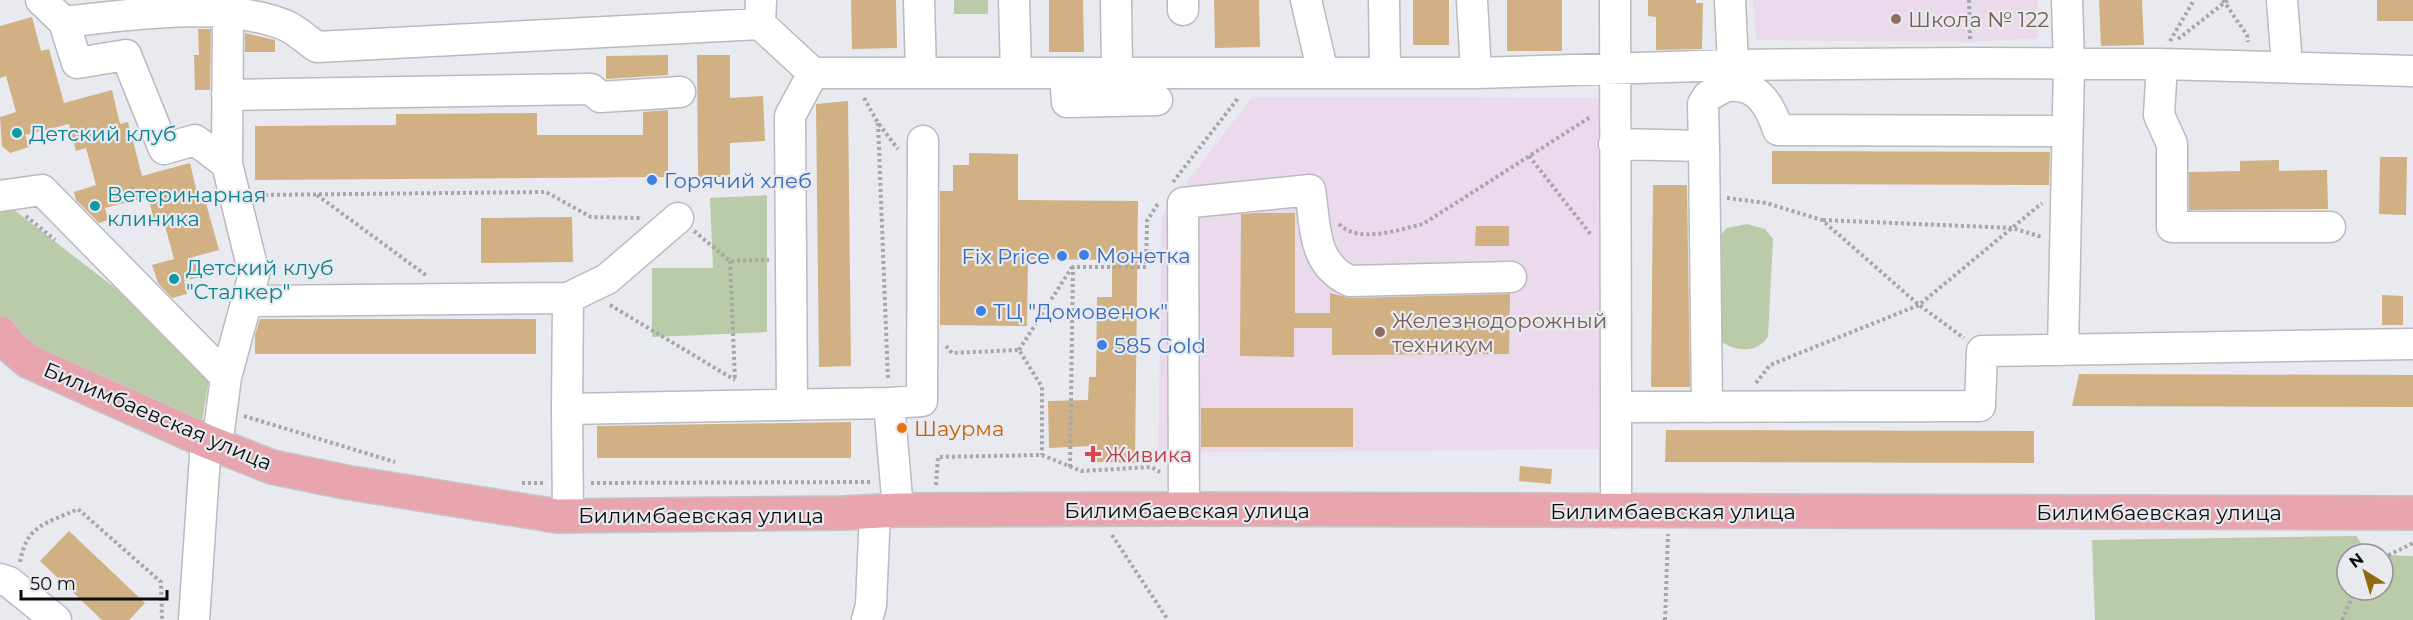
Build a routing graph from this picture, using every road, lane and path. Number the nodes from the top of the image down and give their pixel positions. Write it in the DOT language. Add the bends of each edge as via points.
graph roads {
  1 [pos="41,0"];
  2 [pos="919,0"];
  3 [pos="1014,0"];
  4 [pos="1116,0"];
  5 [pos="1306,0"];
  6 [pos="1383,0"];
  7 [pos="1472,0"];
  8 [pos="1616,0"];
  9 [pos="1730,0"];
  10 [pos="1969,0"];
  11 [pos="2067,0"];
  12 [pos="2194,0"];
  13 [pos="2282,0"];
  14 [pos="2225,1"];
  15 [pos="263,9"];
  16 [pos="760,12"];
  17 [pos="228,13"];
  18 [pos="64,22"];
  19 [pos="2286,52"];
  20 [pos="1970,63"];
  21 [pos="2162,64"];
  22 [pos="2069,65"];
  23 [pos="2251,67"];
  24 [pos="1616,70"];
  25 [pos="2413,71"];
  26 [pos="813,73"];
  27 [pos="851,73"];
  28 [pos="921,73"];
  29 [pos="1016,73"];
  30 [pos="1065,73"];
  31 [pos="1117,73"];
  32 [pos="1257,73"];
  33 [pos="1323,73"];
  34 [pos="1385,73"];
  35 [pos="1476,73"];
  36 [pos="1729,76"];
  37 [pos="680,92"];
  38 [pos="227,94"];
  39 [pos="1156,100"];
  40 [pos="1615,102"];
  41 [pos="878,123"];
  42 [pos="2066,131"];
  43 [pos="923,141"];
  44 [pos="1614,144"];
  45 [pos="1704,146"];
  46 [pos="1529,156"];
  47 [pos="227,164"];
  48 [pos="923,181"];
  49 [pos="2065,183"];
  50 [pos="315,194"];
  51 [pos="234,195"];
  52 [pos="2,196"];
  53 [pos="1705,196"];
  54 [pos="1314,214"];
  55 [pos="678,218"];
  56 [pos="1822,220"];
  57 [pos="2330,227"];
  58 [pos="2012,228"];
  59 [pos="58,243"];
  60 [pos="2065,243"];
  61 [pos="791,259"];
  62 [pos="730,261"];
  63 [pos="1615,265"];
  64 [pos="1072,267"];
  65 [pos="1511,277"];
  66 [pos="576,294"];
  67 [pos="459,299"];
  68 [pos="248,301"];
  69 [pos="1919,305"];
  70 [pos="922,320"];
  71 [pos="0,333"];
  72 [pos="2413,344"];
  73 [pos="1019,350"];
  74 [pos="2063,350"];
  75 [pos="1982,351"];
  76 [pos="226,376"];
  77 [pos="736,393"];
  78 [pos="889,403"];
  79 [pos="792,405"];
  80 [pos="1616,407"];
  81 [pos="1707,407"];
  82 [pos="1738,407"];
  83 [pos="567,409"];
  84 [pos="222,410"];
  85 [pos="211,443"];
  86 [pos="1042,455"];
  87 [pos="398,463"];
  88 [pos="1070,467"];
  89 [pos="510,483"];
  90 [pos="568,483"];
  91 [pos="1183,498"];
  92 [pos="890,502"];
  93 [pos="1616,512"];
  94 [pos="2413,513"];
  95 [pos="568,516"];
  96 [pos="1669,528"];
  97 [pos="1110,532"];
  98 [pos="2413,543"];
  99 [pos="2395,552"];
  100 [pos="10,572"];
  101 [pos="2350,602"];
  102 [pos="161,619"];
  103 [pos="56,620"];
  104 [pos="194,620"];
  105 [pos="867,620"];
  106 [pos="1168,620"];
  107 [pos="1665,620"];
  108 [pos="2342,620"];
  1 -- 18 [label="street"];
  2 -- 28 [label="street"];
  3 -- 29 [label="street"];
  4 -- 31 [label="street"];
  5 -- 33 [label="street"];
  6 -- 34 [label="street"];
  7 -- 35 [label="street"];
  8 -- 24 [label="street"];
  9 -- 36 [label="street"];
  10 -- 20 [label="path"];
  11 -- 22 [label="street"];
  12 -- 14 [label="path" via="2165,50"];
  13 -- 19 [label="street"];
  14 -- 23 [label="path" via="2247,34"];
  15 -- 16 [label="street" via="317,47"];
  15 -- 17 [label="street"];
  16 -- 26 [label="street"];
  17 -- 18 [label="street" via="196,8"];
  17 -- 38 [label="street"];
  18 -- 47 [label="street" via="77,63 126,54 164,149 195,140"];
  20 -- 22 [label="street"];
  20 -- 36 [label="street"];
  21 -- 22 [label="street"];
  21 -- 23 [label="street"];
  21 -- 57 [label="street" via="2159,115 2172,144 2172,227"];
  22 -- 42 [label="street"];
  23 -- 25 [label="street"];
  24 -- 35 [label="street"];
  24 -- 36 [label="street"];
  24 -- 40 [label="street"];
  26 -- 27 [label="street"];
  26 -- 61 [label="street" via="790,116"];
  27 -- 28 [label="street"];
  27 -- 41 [label="path"];
  28 -- 29 [label="street"];
  29 -- 30 [label="street"];
  30 -- 31 [label="street"];
  30 -- 39 [label="street" via="1067,102"];
  31 -- 32 [label="street"];
  32 -- 33 [label="street"];
  32 -- 64 [label="path" via="1147,221 1146,267"];
  33 -- 34 [label="street"];
  34 -- 35 [label="street"];
  36 -- 42 [label="street" via="1761,97 1778,130"];
  36 -- 45 [label="street" via="1703,104"];
  37 -- 38 [label="street" via="600,97 591,89"];
  38 -- 47 [label="street"];
  40 -- 44 [label="street"];
  40 -- 46 [label="path"];
  41 -- 48 [label="path"];
  41 -- 78 [label="path"];
  42 -- 49 [label="street"];
  43 -- 48 [label="street"];
  44 -- 45 [label="street"];
  44 -- 63 [label="street"];
  45 -- 53 [label="street"];
  46 -- 54 [label="path" via="1423,224 1377,234 1347,232 1329,215"];
  46 -- 63 [label="path"];
  47 -- 51 [label="street"];
  48 -- 70 [label="street"];
  49 -- 58 [label="path"];
  49 -- 60 [label="street"];
  50 -- 51 [label="path"];
  50 -- 55 [label="path" via="546,192 591,217"];
  50 -- 67 [label="path"];
  51 -- 68 [label="street" via="254,274"];
  52 -- 59 [label="path"];
  52 -- 76 [label="street" via="42,190"];
  53 -- 56 [label="path" via="1766,202"];
  53 -- 81 [label="street"];
  54 -- 65 [label="street" via="1324,263 1350,281"];
  54 -- 91 [label="street" via="1311,190 1183,203"];
  55 -- 62 [label="path"];
  55 -- 66 [label="street" via="607,279"];
  56 -- 58 [label="path"];
  56 -- 69 [label="path"];
  58 -- 60 [label="path"];
  58 -- 69 [label="path"];
  60 -- 74 [label="street"];
  61 -- 62 [label="path"];
  61 -- 79 [label="street"];
  62 -- 77 [label="path"];
  63 -- 80 [label="street"];
  64 -- 73 [label="path"];
  64 -- 88 [label="path"];
  66 -- 67 [label="street"];
  66 -- 77 [label="path"];
  66 -- 83 [label="street"];
  67 -- 68 [label="street"];
  68 -- 76 [label="street"];
  69 -- 75 [label="path"];
  69 -- 82 [label="path" via="1770,365"];
  70 -- 73 [label="path" via="952,353"];
  70 -- 78 [label="street" via="922,401"];
  71 -- 85 [label="main road, Билимбаевская улица" via="28,361"];
  72 -- 74 [label="street"];
  73 -- 86 [label="path" via="1042,387"];
  74 -- 75 [label="street"];
  75 -- 82 [label="street" via="1980,406"];
  76 -- 84 [label="street"];
  77 -- 79 [label="street"];
  77 -- 83 [label="street"];
  78 -- 79 [label="street"];
  78 -- 92 [label="street"];
  80 -- 81 [label="street"];
  80 -- 93 [label="street"];
  81 -- 82 [label="street"];
  83 -- 90 [label="street"];
  84 -- 85 [label="street"];
  84 -- 87 [label="path"];
  85 -- 95 [label="main road, Билимбаевская улица" via="272,467 345,482"];
  85 -- 104 [label="street"];
  86 -- 88 [label="path"];
  86 -- 92 [label="path" via="938,456 936,486"];
  88 -- 91 [label="path" via="1082,471 1151,467"];
  89 -- 90 [label="path"];
  90 -- 92 [label="path"];
  90 -- 95 [label="street"];
  91 -- 92 [label="main road, Билимбаевская улица"];
  91 -- 93 [label="main road, Билимбаевская улица"];
  92 -- 95 [label="main road, Билимбаевская улица"];
  92 -- 105 [label="street"];
  93 -- 94 [label="main road, Билимбаевская улица"];
  96 -- 107 [label="path"];
  97 -- 106 [label="path"];
  98 -- 99 [label="path"];
  100 -- 102 [label="path" via="30,531 78,509 160,582"];
  100 -- 103 [label="street" via="9,582"];
  101 -- 108 [label="path"];
}
